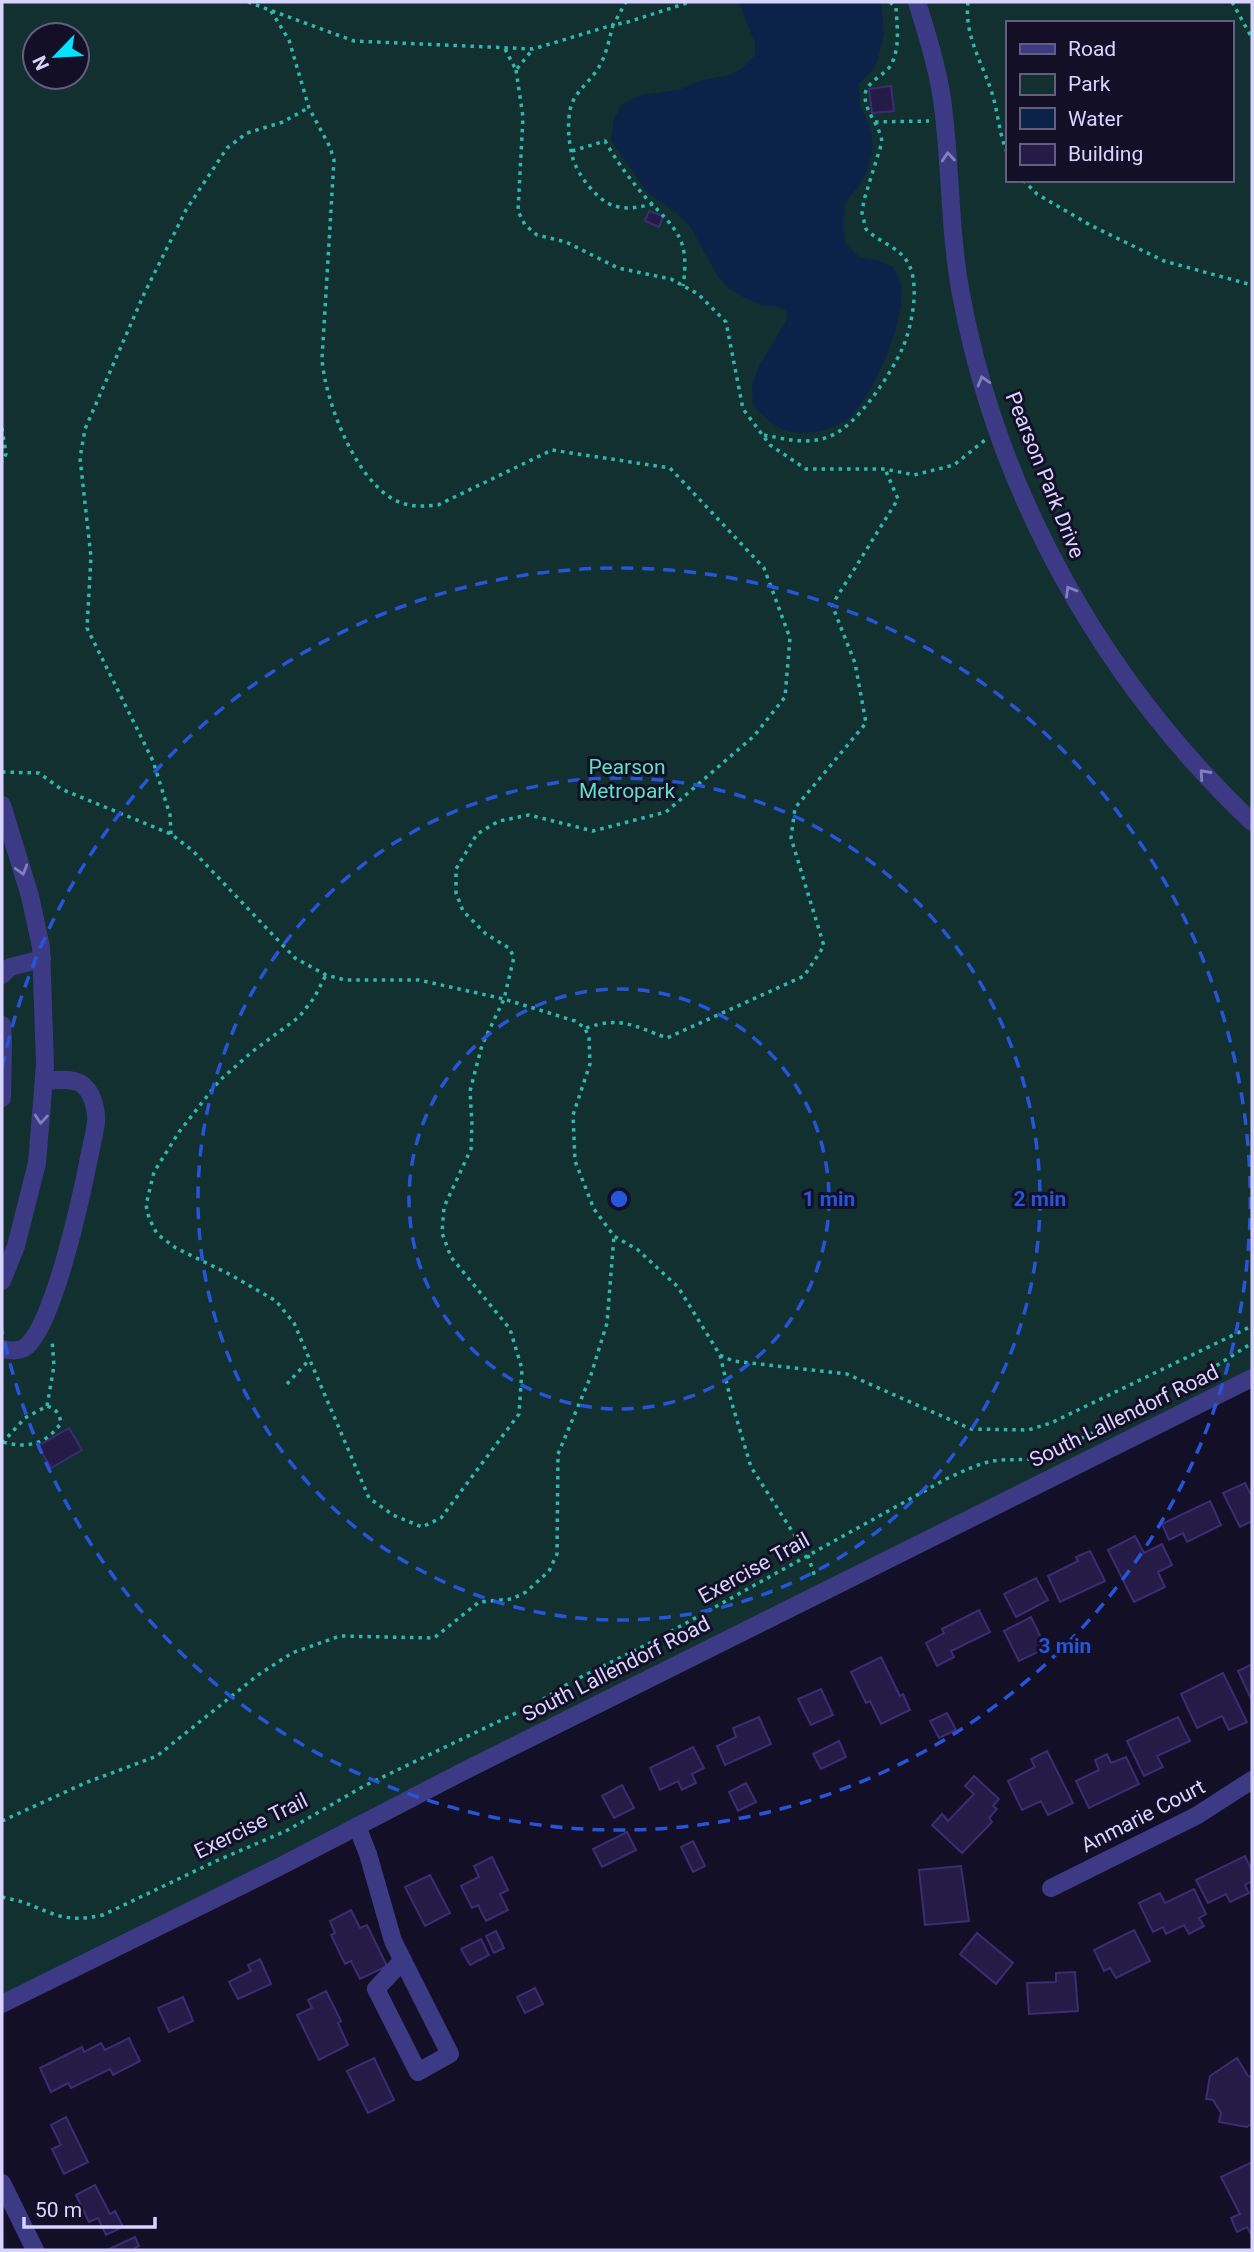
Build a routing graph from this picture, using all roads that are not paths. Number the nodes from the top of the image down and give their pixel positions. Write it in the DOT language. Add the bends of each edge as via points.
graph roads {
  1 [pos="917,2"];
  2 [pos="2,805"];
  3 [pos="1252,822"];
  4 [pos="7,837"];
  5 [pos="42,958"];
  6 [pos="2,975"];
  7 [pos="2,1025"];
  8 [pos="44,1080"];
  9 [pos="2,1098"];
  10 [pos="2,1224"];
  11 [pos="19,1233"];
  12 [pos="2,1282"];
  13 [pos="2,1349"];
  14 [pos="1252,1378"];
  15 [pos="1252,1780"];
  16 [pos="357,1826"];
  17 [pos="1051,1888"];
  18 [pos="403,1960"];
  19 [pos="2,2004"];
  20 [pos="2,2183"];
  21 [pos="35,2250"];
  3 -- 1 [label="street, Pearson Park Drive, one-way" via="1180,748 1136,693 1060,574 1025,498 996,424 969,330 936,64"];
  2 -- 4 [label="street"];
  4 -- 5 [label="street, one-way" via="30,896"];
  5 -- 6 [label="street" via="10,967"];
  5 -- 8 [label="street"];
  7 -- 9 [label="street"];
  8 -- 11 [label="street, one-way" via="37,1163"];
  8 -- 13 [label="street" via="85,1086 94,1102 96,1121 82,1195 54,1293 27,1346 19,1351"];
  10 -- 11 [label="street"];
  11 -- 12 [label="street"];
  14 -- 16 [label="street, South Lallendorf Road"];
  15 -- 17 [label="street, Anmarie Court" via="1196,1816"];
  16 -- 18 [label="street"];
  16 -- 19 [label="street, South Lallendorf Road"];
  18 -- 18 [label="street" via="450,2054 418,2072 376,1989"];
  20 -- 21 [label="street"];
}
